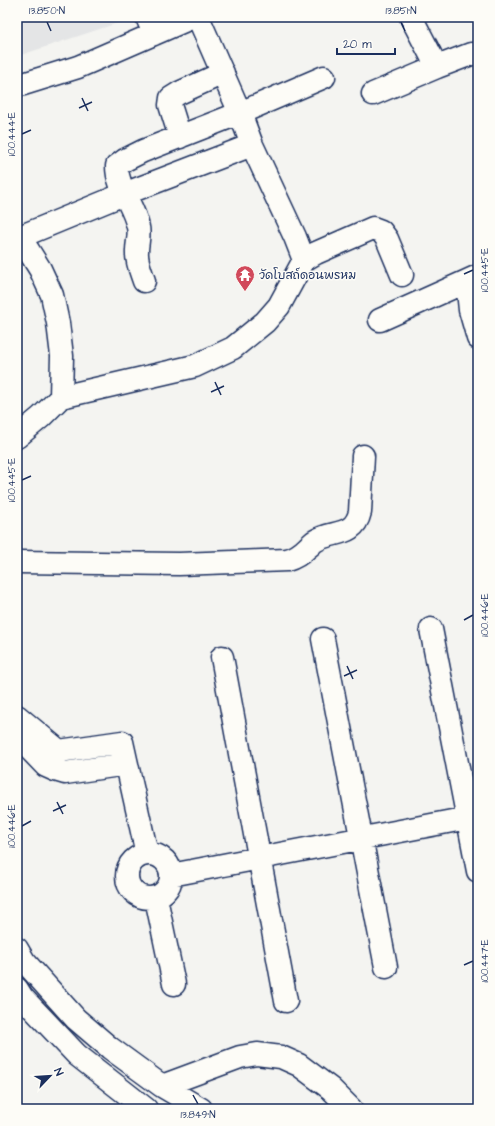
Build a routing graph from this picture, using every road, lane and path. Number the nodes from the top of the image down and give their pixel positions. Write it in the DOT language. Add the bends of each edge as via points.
graph roads {
  1 [pos="193,17"];
  2 [pos="198,17"];
  3 [pos="411,17"];
  4 [pos="150,26"];
  5 [pos="478,54"];
  6 [pos="437,67"];
  7 [pos="223,73"];
  8 [pos="324,77"];
  9 [pos="17,86"];
  10 [pos="373,94"];
  11 [pos="240,113"];
  12 [pos="180,138"];
  13 [pos="252,145"];
  14 [pos="124,194"];
  15 [pos="18,238"];
  16 [pos="304,260"];
  17 [pos="402,275"];
  18 [pos="472,278"];
  19 [pos="144,281"];
  20 [pos="380,320"];
  21 [pos="478,338"];
  22 [pos="61,397"];
  23 [pos="17,437"];
  24 [pos="363,456"];
  25 [pos="17,562"];
  26 [pos="432,628"];
  27 [pos="323,639"];
  28 [pos="222,657"];
  29 [pos="17,716"];
  30 [pos="17,736"];
  31 [pos="127,764"];
  32 [pos="468,818"];
  33 [pos="362,838"];
  34 [pos="147,854"];
  35 [pos="259,858"];
  36 [pos="478,871"];
  37 [pos="171,875"];
  38 [pos="156,898"];
  39 [pos="17,949"];
  40 [pos="386,966"];
  41 [pos="174,984"];
  42 [pos="17,989"];
  43 [pos="286,1001"];
  44 [pos="162,1086"];
  45 [pos="146,1109"];
  46 [pos="200,1109"];
  47 [pos="351,1109"];
  1 -- 4 [label="street"];
  2 -- 7 [label="street"];
  3 -- 6 [label="street"];
  4 -- 9 [label="street" via="78,67"];
  5 -- 6 [label="street" via="471,54"];
  6 -- 10 [label="street"];
  7 -- 11 [label="street"];
  7 -- 12 [label="street" via="171,98 170,105"];
  8 -- 11 [label="street"];
  11 -- 12 [label="street"];
  11 -- 13 [label="street"];
  12 -- 14 [label="street" via="143,151 117,166"];
  13 -- 14 [label="street"];
  13 -- 16 [label="street"];
  14 -- 15 [label="street"];
  14 -- 19 [label="street" via="138,228 136,252"];
  15 -- 22 [label="street" via="40,269 52,295 62,356"];
  16 -- 17 [label="street" via="373,228 381,232 387,240"];
  16 -- 22 [label="street" via="279,306 265,322 233,348 195,366"];
  18 -- 20 [label="street"];
  18 -- 21 [label="street" via="470,310"];
  22 -- 23 [label="street"];
  24 -- 25 [label="street" via="358,520 350,529 326,535 315,541 295,558 179,564"];
  26 -- 32 [label="street"];
  27 -- 33 [label="street"];
  28 -- 35 [label="street"];
  29 -- 31 [label="street" via="59,751 122,742"];
  30 -- 31 [label="street" via="46,766 65,773"];
  31 -- 34 [label="street"];
  32 -- 33 [label="street"];
  32 -- 36 [label="street"];
  33 -- 35 [label="street"];
  33 -- 40 [label="street"];
  34 -- 37 [label="street" via="161,857 170,868"];
  34 -- 38 [label="street" via="139,856 128,866 127,881 130,888 141,898"];
  35 -- 37 [label="street"];
  35 -- 43 [label="street"];
  37 -- 38 [label="street" via="168,889"];
  38 -- 41 [label="street"];
  39 -- 44 [label="street" via="24,961 76,1019"];
  42 -- 45 [label="street" via="77,1055"];
  44 -- 46 [label="street"];
  44 -- 47 [label="street" via="257,1054 281,1057 299,1065"];
}
